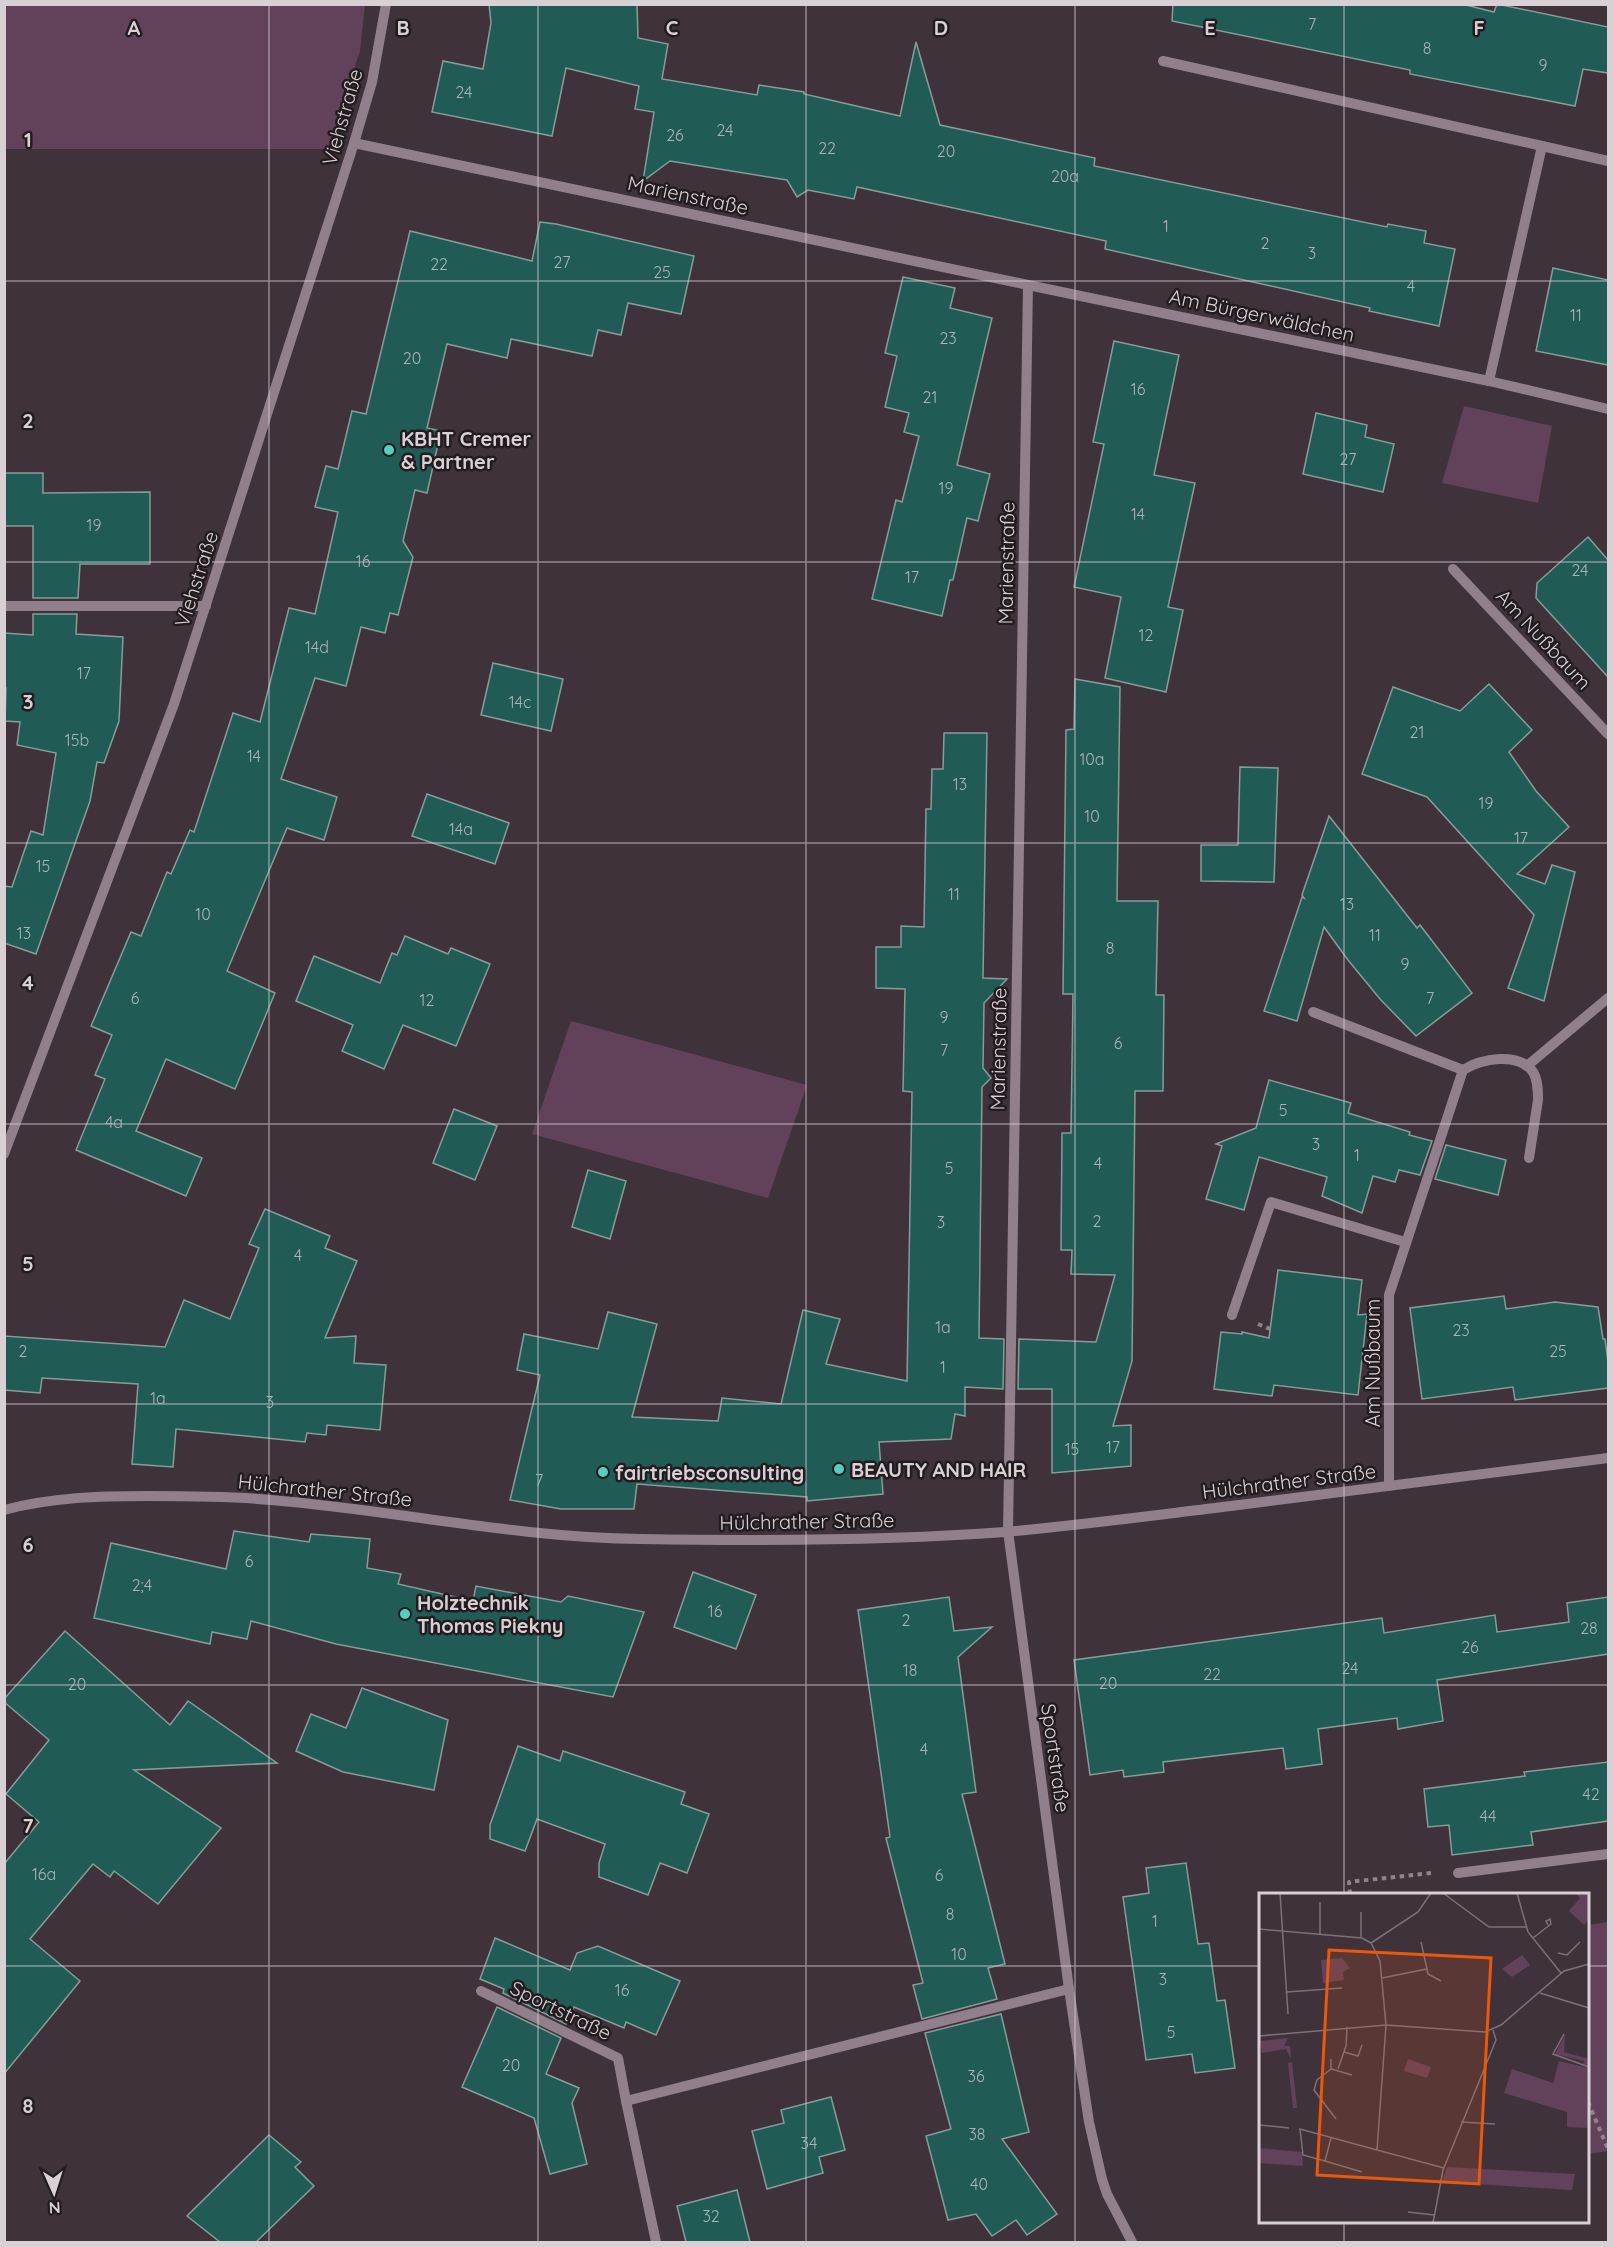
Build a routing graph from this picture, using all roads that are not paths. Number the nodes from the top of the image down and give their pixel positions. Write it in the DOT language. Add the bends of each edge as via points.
graph roads {
  1 [pos="386,4"];
  2 [pos="1163,61"];
  3 [pos="354,143"];
  4 [pos="1542,146"];
  5 [pos="1608,161"];
  6 [pos="1028,285"];
  7 [pos="1489,381"];
  8 [pos="1608,409"];
  9 [pos="1453,568"];
  10 [pos="4,606"];
  11 [pos="206,606"];
  12 [pos="1608,734"];
  13 [pos="1608,998"];
  14 [pos="1313,1012"];
  15 [pos="1527,1066"];
  16 [pos="1463,1070"];
  17 [pos="4,1154"];
  18 [pos="1529,1158"];
  19 [pos="1405,1242"];
  20 [pos="1232,1315"];
  21 [pos="1608,1458"];
  22 [pos="1389,1486"];
  23 [pos="4,1510"];
  24 [pos="1008,1531"];
  25 [pos="1608,1854"];
  26 [pos="1458,1873"];
  27 [pos="1069,1989"];
  28 [pos="481,1991"];
  29 [pos="626,2101"];
  30 [pos="656,2242"];
  31 [pos="1132,2242"];
  1 -- 3 [label="street, Viehstraße" via="372,82"];
  2 -- 4 [label="street"];
  3 -- 6 [label="street, Marienstraße"];
  3 -- 11 [label="street, Viehstraße"];
  4 -- 5 [label="street"];
  4 -- 7 [label="street"];
  6 -- 7 [label="street, Am Bürgerwäldchen"];
  6 -- 24 [label="street, Marienstraße"];
  7 -- 8 [label="street, Am Bürgerwäldchen"];
  9 -- 12 [label="street, Am Nußbaum"];
  10 -- 11 [label="street"];
  11 -- 17 [label="street, Viehstraße" via="142,794"];
  13 -- 15 [label="street"];
  14 -- 16 [label="street"];
  15 -- 16 [label="street" via="1488,1059"];
  15 -- 18 [label="street" via="1538,1090"];
  16 -- 19 [label="street, Am Nußbaum"];
  19 -- 20 [label="street" via="1271,1202"];
  19 -- 22 [label="street, Am Nußbaum" via="1389,1295"];
  21 -- 22 [label="street, Hülchrather Straße"];
  22 -- 24 [label="street, Hülchrather Straße"];
  23 -- 24 [label="street, Hülchrather Straße" via="75,1498 182,1496 299,1503 578,1537 845,1539"];
  24 -- 27 [label="street, Sportstraße"];
  25 -- 26 [label="street"];
  27 -- 29 [label="street"];
  27 -- 31 [label="street, Sportstraße" via="1098,2163 1107,2194"];
  28 -- 29 [label="street, Sportstraße" via="618,2058"];
  29 -- 30 [label="street, Sportstraße"];
}
